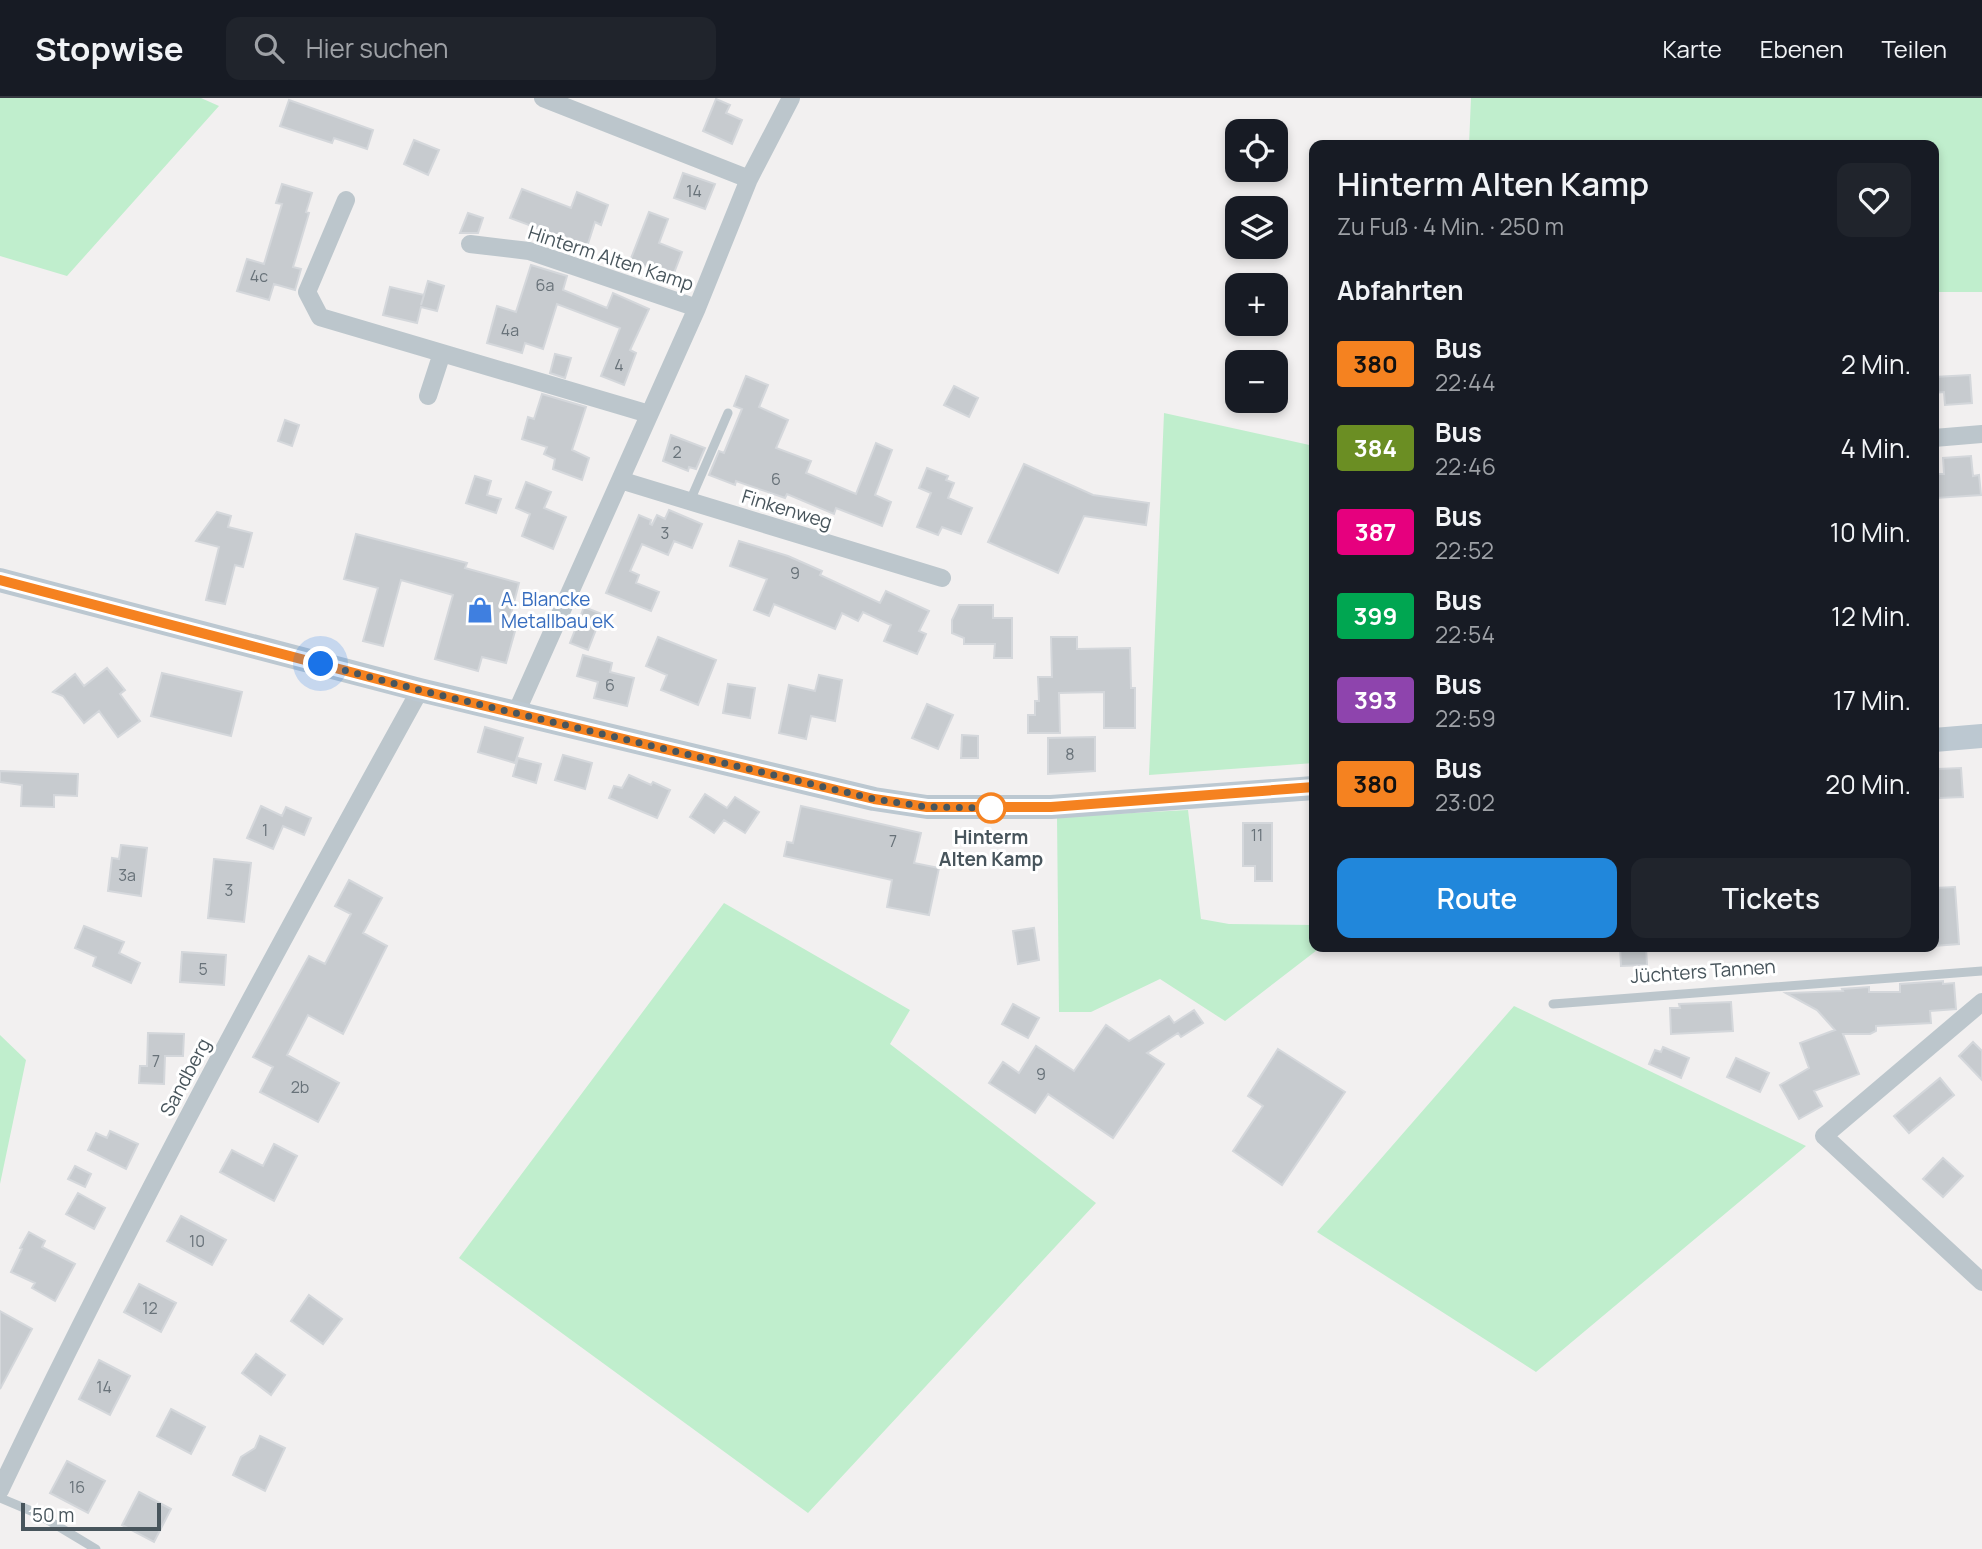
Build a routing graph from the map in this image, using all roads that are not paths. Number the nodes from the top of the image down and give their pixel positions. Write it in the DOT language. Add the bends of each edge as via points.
graph roads {
  1 [pos="543,98"];
  2 [pos="791,98"];
  3 [pos="749,179"];
  4 [pos="346,200"];
  5 [pos="470,244"];
  6 [pos="696,308"];
  7 [pos="442,353"];
  8 [pos="428,396"];
  9 [pos="728,413"];
  10 [pos="649,414"];
  11 [pos="1982,434"];
  12 [pos="1939,438"];
  13 [pos="620,480"];
  14 [pos="690,501"];
  15 [pos="942,578"];
  16 [pos="0,580"];
  17 [pos="419,690"];
  18 [pos="516,713"];
  19 [pos="1982,736"];
  20 [pos="1939,740"];
  21 [pos="1309,788"];
  22 [pos="1982,971"];
  23 [pos="1982,1002"];
  24 [pos="1553,1004"];
  25 [pos="1982,1282"];
  26 [pos="0,1490"];
  27 [pos="0,1498"];
  28 [pos="96,1549"];
  1 -- 3 [label="street"];
  2 -- 3 [label="street, Hinterm Alten Kamp"];
  3 -- 6 [label="street, Hinterm Alten Kamp"];
  4 -- 7 [label="street" via="307,292 320,317"];
  5 -- 6 [label="street, Hinterm Alten Kamp" via="529,251"];
  6 -- 10 [label="street, Hinterm Alten Kamp"];
  7 -- 8 [label="street"];
  7 -- 10 [label="street"];
  9 -- 14 [label="lane"];
  10 -- 13 [label="street, Hinterm Alten Kamp"];
  11 -- 12 [label="street"];
  13 -- 14 [label="street, Finkenweg"];
  13 -- 18 [label="street, Hinterm Alten Kamp"];
  14 -- 15 [label="street, Finkenweg"];
  16 -- 17 [label="main road"];
  17 -- 18 [label="main road"];
  17 -- 26 [label="street, Sandberg" via="150,1187"];
  18 -- 21 [label="main road" via="874,799 927,807 1051,807"];
  19 -- 20 [label="main road"];
  22 -- 24 [label="lane, Jüchters Tannen"];
  23 -- 25 [label="street" via="1824,1136"];
  27 -- 28 [label="lane" via="36,1513"];
}
